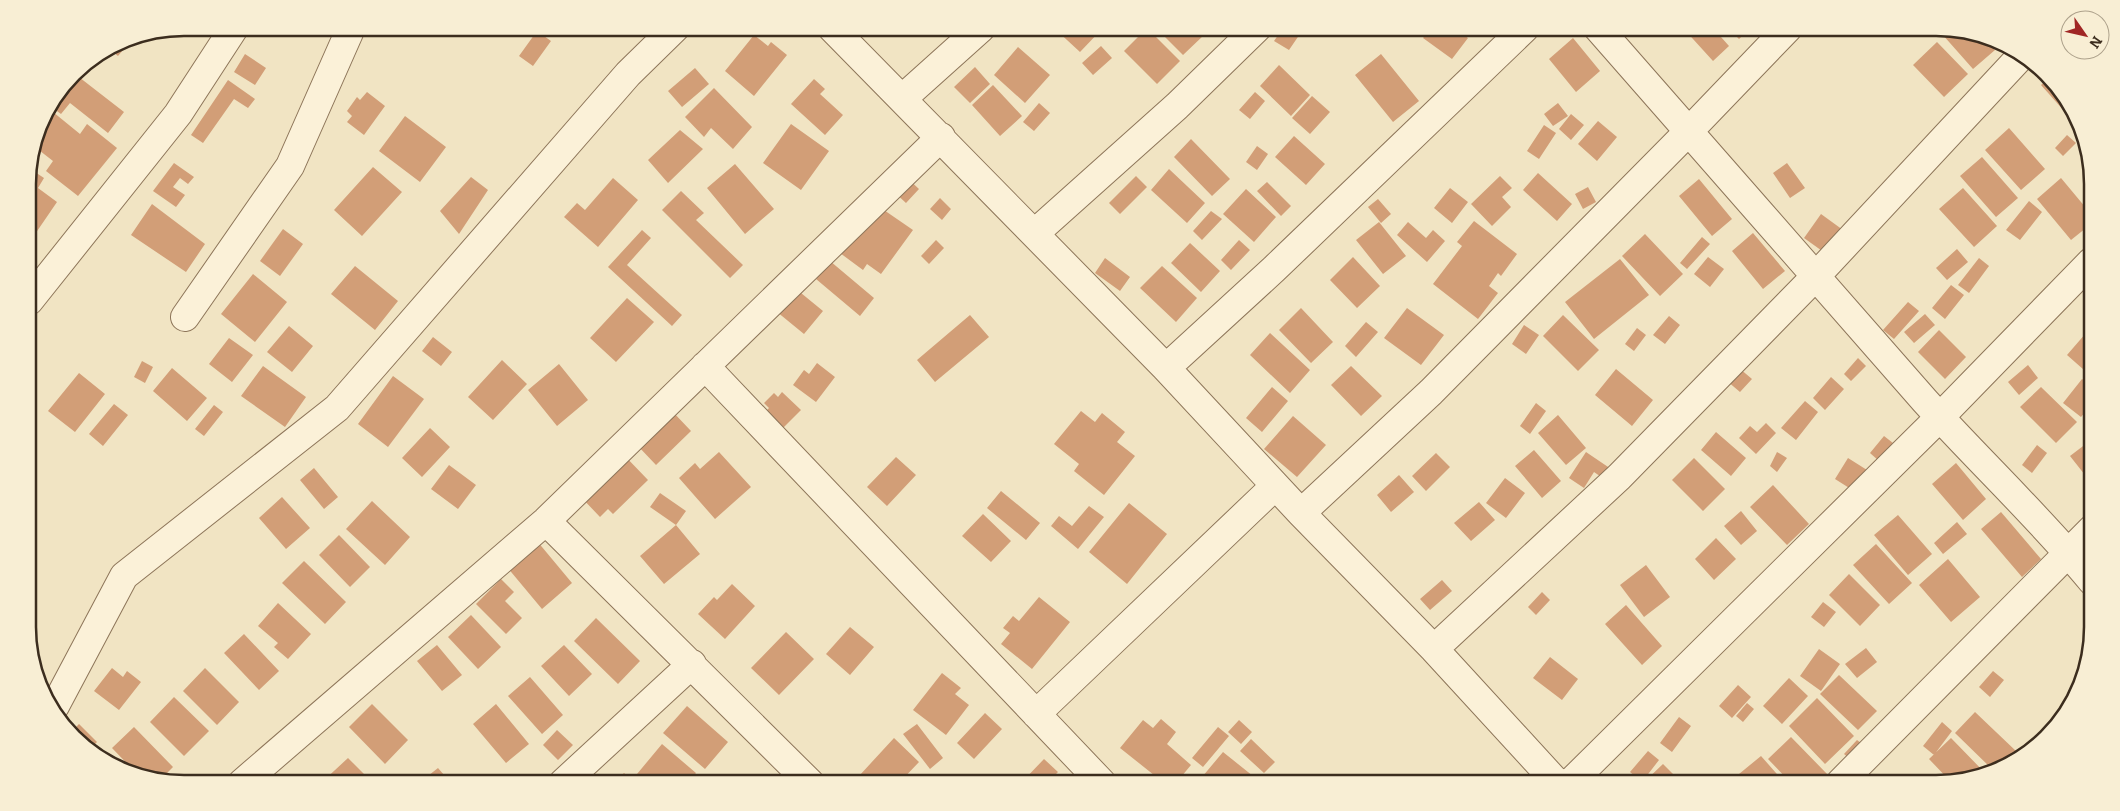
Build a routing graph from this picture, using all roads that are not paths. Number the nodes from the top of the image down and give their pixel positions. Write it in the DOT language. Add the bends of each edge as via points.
graph roads {
  1 [pos="229,36"];
  2 [pos="347,36"];
  3 [pos="666,36"];
  4 [pos="840,36"];
  5 [pos="972,36"];
  6 [pos="1249,36"];
  7 [pos="1517,36"];
  8 [pos="1605,36"];
  9 [pos="1780,36"];
  10 [pos="2017,60"];
  11 [pos="902,98"];
  12 [pos="1689,131"];
  13 [pos="941,137"];
  14 [pos="1035,233"];
  15 [pos="2084,269"];
  16 [pos="1815,277"];
  17 [pos="37,291"];
  18 [pos="186,317"];
  19 [pos="705,366"];
  20 [pos="1166,368"];
  21 [pos="1940,417"];
  22 [pos="1275,486"];
  23 [pos="1300,514"];
  24 [pos="546,521"];
  25 [pos="2084,537"];
  26 [pos="2068,552"];
  27 [pos="2084,571"];
  28 [pos="1434,649"];
  29 [pos="692,664"];
  30 [pos="57,702"];
  31 [pos="1036,714"];
  32 [pos="1094,774"];
  33 [pos="1549,774"];
  34 [pos="1579,774"];
  35 [pos="1849,774"];
  36 [pos="252,775"];
  37 [pos="571,775"];
  38 [pos="802,775"];
  1 -- 17 [label="street" via="178,114"];
  2 -- 18 [label="street" via="290,166"];
  3 -- 30 [label="street" via="628,74 337,408 124,576"];
  4 -- 11 [label="street"];
  5 -- 11 [label="street"];
  6 -- 14 [label="street" via="1177,106"];
  7 -- 20 [label="street"];
  8 -- 12 [label="street"];
  9 -- 12 [label="street"];
  10 -- 16 [label="street"];
  11 -- 13 [label="street"];
  12 -- 16 [label="street"];
  12 -- 23 [label="street" via="1431,392"];
  13 -- 14 [label="street"];
  13 -- 19 [label="street"];
  14 -- 20 [label="street"];
  15 -- 21 [label="street"];
  16 -- 21 [label="street"];
  16 -- 28 [label="street" via="1619,477"];
  19 -- 24 [label="street"];
  19 -- 31 [label="street"];
  20 -- 22 [label="street"];
  21 -- 26 [label="street"];
  21 -- 34 [label="street"];
  22 -- 23 [label="street"];
  22 -- 31 [label="street"];
  23 -- 28 [label="street"];
  24 -- 29 [label="street"];
  24 -- 36 [label="street"];
  25 -- 26 [label="street"];
  26 -- 27 [label="street"];
  26 -- 35 [label="street"];
  28 -- 33 [label="street"];
  29 -- 37 [label="street"];
  29 -- 38 [label="street"];
  31 -- 32 [label="street"];
}
